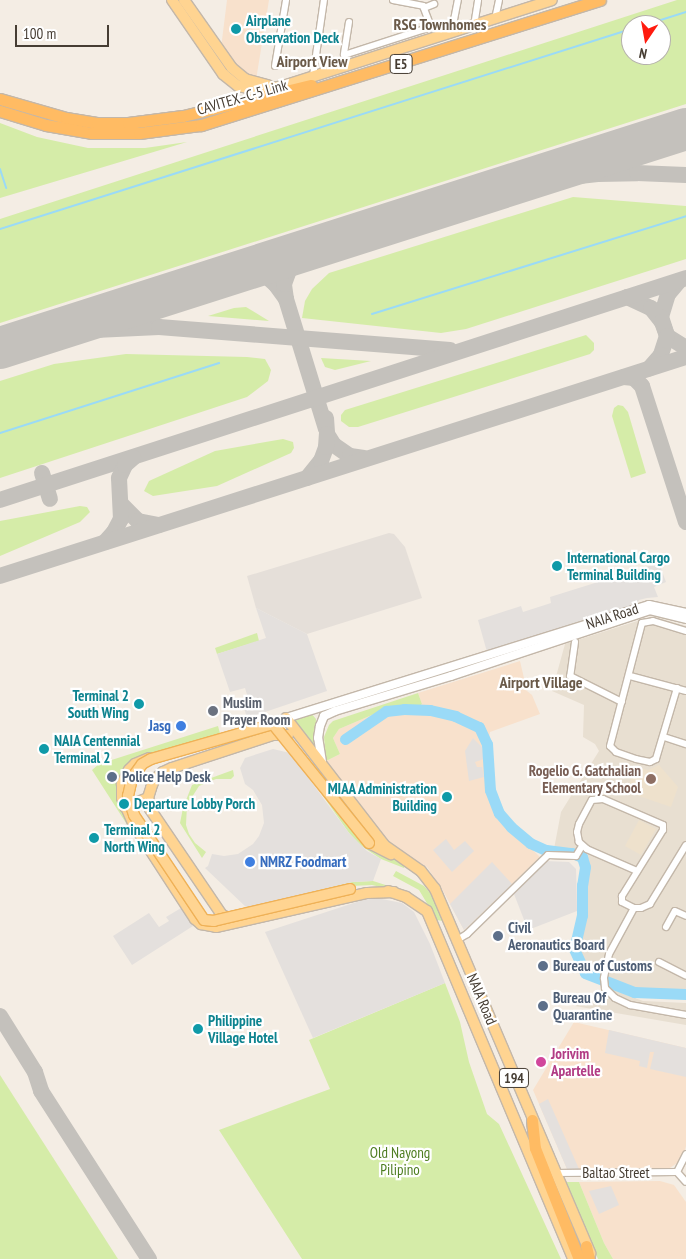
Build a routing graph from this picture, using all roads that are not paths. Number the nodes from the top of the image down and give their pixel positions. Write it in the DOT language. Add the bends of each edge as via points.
graph roads {
  1 [pos="172,0"];
  2 [pos="184,0"];
  3 [pos="286,0"];
  4 [pos="324,0"];
  5 [pos="393,0"];
  6 [pos="458,0"];
  7 [pos="478,0"];
  8 [pos="499,0"];
  9 [pos="552,0"];
  10 [pos="578,0"];
  11 [pos="600,0"];
  12 [pos="434,4"];
  13 [pos="424,8"];
  14 [pos="495,18"];
  15 [pos="349,22"];
  16 [pos="474,26"];
  17 [pos="431,27"];
  18 [pos="442,32"];
  19 [pos="275,66"];
  20 [pos="313,76"];
  21 [pos="0,99"];
  22 [pos="0,111"];
  23 [pos="686,613"];
  24 [pos="686,619"];
  25 [pos="686,631"];
  26 [pos="575,642"];
  27 [pos="630,676"];
  28 [pos="678,688"];
  29 [pos="686,691"];
  30 [pos="622,702"];
  31 [pos="286,718"];
  32 [pos="235,732"];
  33 [pos="273,735"];
  34 [pos="664,737"];
  35 [pos="300,739"];
  36 [pos="686,744"];
  37 [pos="240,746"];
  38 [pos="174,750"];
  39 [pos="172,768"];
  40 [pos="326,771"];
  41 [pos="148,798"];
  42 [pos="124,807"];
  43 [pos="686,845"];
  44 [pos="582,846"];
  45 [pos="396,856"];
  46 [pos="187,864"];
  47 [pos="637,871"];
  48 [pos="167,876"];
  49 [pos="394,892"];
  50 [pos="634,908"];
  51 [pos="686,916"];
  52 [pos="237,923"];
  53 [pos="450,923"];
  54 [pos="666,927"];
  55 [pos="435,930"];
  56 [pos="456,940"];
  57 [pos="659,962"];
  58 [pos="686,976"];
  59 [pos="686,1015"];
  60 [pos="532,1120"];
  61 [pos="686,1154"];
  62 [pos="678,1172"];
  63 [pos="555,1173"];
  64 [pos="686,1182"];
  65 [pos="586,1246"];
  66 [pos="573,1259"];
  67 [pos="579,1259"];
  68 [pos="591,1259"];
  1 -- 20 [label="main road" via="231,81 250,90 267,90"];
  2 -- 20 [label="main road" via="228,64 245,80 271,84"];
  3 -- 19 [label="street"];
  4 -- 20 [label="street"];
  5 -- 13 [label="street"];
  6 -- 18 [label="street" via="453,25"];
  7 -- 16 [label="street"];
  8 -- 14 [label="street"];
  9 -- 14 [label="main road"];
  10 -- 21 [label="highway, CAVITEX–C-5 Link / E5" via="315,84 183,116 134,123 97,123 56,116"];
  11 -- 22 [label="highway, CAVITEX–C-5 Link / E5" via="202,125 139,133 92,133 46,126"];
  12 -- 13 [label="street"];
  13 -- 17 [label="street"];
  14 -- 16 [label="main road"];
  15 -- 17 [label="street" via="344,55"];
  16 -- 18 [label="main road"];
  17 -- 18 [label="street"];
  18 -- 20 [label="main road"];
  23 -- 31 [label="street, NAIA Road" via="649,605"];
  24 -- 40 [label="street, NAIA Road" via="650,610 324,716 318,738 320,758"];
  25 -- 27 [label="street" via="653,620 642,623"];
  26 -- 30 [label="street" via="570,676"];
  27 -- 28 [label="street"];
  27 -- 30 [label="street"];
  28 -- 29 [label="street"];
  28 -- 34 [label="street"];
  30 -- 34 [label="street" via="610,746 616,752 650,762 656,759"];
  31 -- 32 [label="main road"];
  31 -- 33 [label="main road"];
  31 -- 35 [label="main road, NAIA Road"];
  32 -- 37 [label="main road"];
  32 -- 38 [label="main road"];
  33 -- 35 [label="main road" via="285,734"];
  33 -- 37 [label="main road"];
  34 -- 36 [label="street"];
  35 -- 40 [label="main road, NAIA Road"];
  37 -- 39 [label="main road"];
  38 -- 39 [label="main road"];
  38 -- 42 [label="main road" via="141,761 129,770 121,791"];
  39 -- 41 [label="main road" via="154,780"];
  40 -- 45 [label="main road, NAIA Road" via="372,832"];
  41 -- 42 [label="main road"];
  41 -- 46 [label="main road" via="150,809"];
  42 -- 48 [label="main road"];
  43 -- 50 [label="street" via="650,904"];
  44 -- 47 [label="street"];
  44 -- 47 [label="street" via="577,832 592,800 603,799 663,825"];
  44 -- 56 [label="street" via="577,855 548,855"];
  45 -- 49 [label="main road, bridge" via="369,843 273,724 151,759 142,764 132,778 128,796 132,810 204,920 214,921 350,889 366,887"];
  45 -- 53 [label="main road, NAIA Road / 194" via="421,871 435,889"];
  46 -- 48 [label="main road"];
  46 -- 52 [label="main road" via="222,915"];
  47 -- 50 [label="street" via="621,899"];
  48 -- 52 [label="main road" via="201,924 210,928"];
  49 -- 52 [label="main road" via="367,893"];
  49 -- 55 [label="main road, NAIA Road / 194" via="427,911"];
  50 -- 59 [label="street" via="609,954 604,982 615,998 630,1005"];
  51 -- 54 [label="street" via="675,911"];
  53 -- 55 [label="main road"];
  53 -- 56 [label="main road, NAIA Road / 194"];
  55 -- 66 [label="main road, NAIA Road / 194"];
  56 -- 60 [label="main road, NAIA Road / 194"];
  57 -- 58 [label="street"];
  60 -- 63 [label="main road, NAIA Road / 194"];
  60 -- 67 [label="highway" via="535,1148"];
  61 -- 62 [label="street"];
  62 -- 63 [label="street, Baltao Street"];
  62 -- 64 [label="street"];
  63 -- 65 [label="main road, NAIA Road / 194"];
  65 -- 68 [label="highway"];
}
